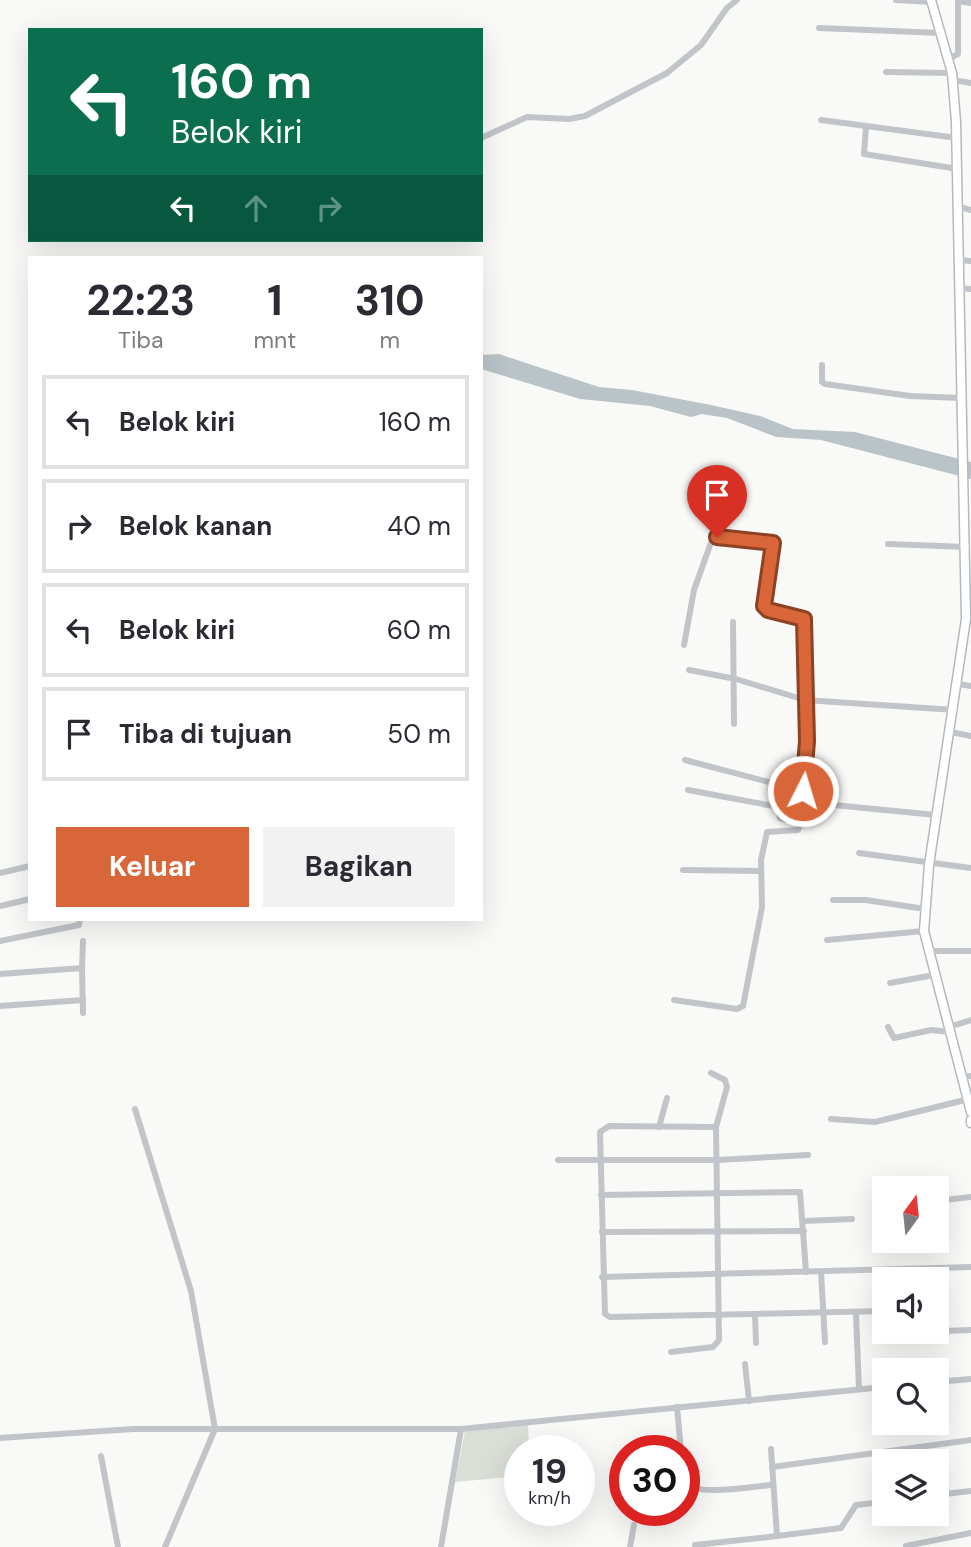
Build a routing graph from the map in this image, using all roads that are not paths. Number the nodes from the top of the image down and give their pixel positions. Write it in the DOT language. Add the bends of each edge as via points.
graph roads {
  1 [pos="737,0"];
  2 [pos="896,0"];
  3 [pos="958,0"];
  4 [pos="931,1"];
  5 [pos="971,3"];
  6 [pos="819,28"];
  7 [pos="941,33"];
  8 [pos="948,59"];
  9 [pos="886,72"];
  10 [pos="952,77"];
  11 [pos="971,83"];
  12 [pos="821,120"];
  13 [pos="866,127"];
  14 [pos="483,137"];
  15 [pos="957,138"];
  16 [pos="958,169"];
  17 [pos="957,206"];
  18 [pos="971,210"];
  19 [pos="958,260"];
  20 [pos="971,261"];
  21 [pos="959,288"];
  22 [pos="971,289"];
  23 [pos="822,365"];
  24 [pos="961,398"];
  25 [pos="961,434"];
  26 [pos="971,435"];
  27 [pos="888,544"];
  28 [pos="967,548"];
  29 [pos="969,570"];
  30 [pos="969,619"];
  31 [pos="733,622"];
  32 [pos="684,645"];
  33 [pos="689,670"];
  34 [pos="736,679"];
  35 [pos="959,684"];
  36 [pos="971,686"];
  37 [pos="805,700"];
  38 [pos="955,710"];
  39 [pos="734,724"];
  40 [pos="951,732"];
  41 [pos="971,736"];
  42 [pos="685,760"];
  43 [pos="688,790"];
  44 [pos="803,791"];
  45 [pos="806,800"];
  46 [pos="936,815"];
  47 [pos="800,824"];
  48 [pos="859,853"];
  49 [pos="929,864"];
  50 [pos="28,866"];
  51 [pos="971,868"];
  52 [pos="683,870"];
  53 [pos="761,871"];
  54 [pos="0,873"];
  55 [pos="28,899"];
  56 [pos="833,900"];
  57 [pos="0,906"];
  58 [pos="925,909"];
  59 [pos="80,921"];
  60 [pos="925,931"];
  61 [pos="1,938"];
  62 [pos="827,940"];
  63 [pos="83,941"];
  64 [pos="928,951"];
  65 [pos="971,951"];
  66 [pos="82,968"];
  67 [pos="0,973"];
  68 [pos="934,975"];
  69 [pos="890,983"];
  70 [pos="83,1000"];
  71 [pos="674,1000"];
  72 [pos="0,1006"];
  73 [pos="83,1013"];
  74 [pos="971,1020"];
  75 [pos="888,1027"];
  76 [pos="950,1029"];
  77 [pos="711,1073"];
  78 [pos="967,1076"];
  79 [pos="667,1098"];
  80 [pos="969,1099"];
  81 [pos="135,1109"];
  82 [pos="971,1112"];
  83 [pos="831,1119"];
  84 [pos="659,1127"];
  85 [pos="716,1127"];
  86 [pos="808,1156"];
  87 [pos="558,1160"];
  88 [pos="717,1160"];
  89 [pos="601,1161"];
  90 [pos="717,1193"];
  91 [pos="601,1195"];
  92 [pos="971,1197"];
  93 [pos="949,1200"];
  94 [pos="852,1219"];
  95 [pos="804,1221"];
  96 [pos="804,1230"];
  97 [pos="602,1232"];
  98 [pos="718,1232"];
  99 [pos="971,1266"];
  100 [pos="806,1272"];
  101 [pos="821,1272"];
  102 [pos="718,1275"];
  103 [pos="602,1277"];
  104 [pos="872,1312"];
  105 [pos="824,1314"];
  106 [pos="856,1314"];
  107 [pos="755,1315"];
  108 [pos="719,1317"];
  109 [pos="949,1331"];
  110 [pos="971,1331"];
  111 [pos="825,1342"];
  112 [pos="756,1343"];
  113 [pos="671,1352"];
  114 [pos="745,1364"];
  115 [pos="971,1379"];
  116 [pos="949,1381"];
  117 [pos="872,1388"];
  118 [pos="859,1389"];
  119 [pos="749,1401"];
  120 [pos="677,1407"];
  121 [pos="215,1429"];
  122 [pos="461,1429"];
  123 [pos="680,1435"];
  124 [pos="0,1438"];
  125 [pos="971,1440"];
  126 [pos="771,1449"];
  127 [pos="101,1456"];
  128 [pos="772,1466"];
  129 [pos="773,1485"];
  130 [pos="700,1490"];
  131 [pos="971,1491"];
  132 [pos="949,1494"];
  133 [pos="872,1503"];
  134 [pos="634,1526"];
  135 [pos="971,1534"];
  136 [pos="777,1536"];
  137 [pos="695,1545"];
  138 [pos="906,1546"];
  139 [pos="118,1547"];
  140 [pos="165,1547"];
  141 [pos="441,1547"];
  142 [pos="630,1547"];
  1 -- 14 [label="street" via="701,45 667,73 585,116 527,117"];
  2 -- 4 [label="street"];
  3 -- 5 [label="street"];
  3 -- 8 [label="street" via="958,54"];
  4 -- 7 [label="main road"];
  6 -- 7 [label="street"];
  7 -- 8 [label="main road"];
  8 -- 10 [label="main road"];
  9 -- 10 [label="street"];
  10 -- 11 [label="street"];
  10 -- 15 [label="main road"];
  12 -- 13 [label="street"];
  13 -- 15 [label="street"];
  13 -- 16 [label="street" via="863,154"];
  15 -- 16 [label="main road"];
  16 -- 17 [label="main road"];
  17 -- 18 [label="street"];
  17 -- 19 [label="main road"];
  19 -- 20 [label="street"];
  19 -- 21 [label="main road"];
  21 -- 22 [label="street"];
  21 -- 24 [label="main road"];
  23 -- 24 [label="street" via="825,384"];
  24 -- 25 [label="main road"];
  25 -- 26 [label="street"];
  25 -- 28 [label="main road"];
  27 -- 28 [label="street"];
  28 -- 29 [label="main road"];
  29 -- 30 [label="main road"];
  30 -- 35 [label="main road"];
  31 -- 34 [label="street"];
  32 -- 37 [label="street" via="694,590 713,537 773,543 764,606 804,619"];
  33 -- 34 [label="street"];
  34 -- 37 [label="street"];
  34 -- 39 [label="street"];
  35 -- 36 [label="street"];
  35 -- 38 [label="main road"];
  37 -- 38 [label="street"];
  37 -- 44 [label="street"];
  38 -- 40 [label="main road"];
  40 -- 41 [label="street"];
  40 -- 46 [label="main road"];
  42 -- 44 [label="street"];
  43 -- 47 [label="street" via="773,806 780,818"];
  44 -- 45 [label="street"];
  45 -- 46 [label="street"];
  45 -- 47 [label="street"];
  46 -- 49 [label="main road"];
  47 -- 53 [label="street" via="796,831 768,830"];
  48 -- 49 [label="street"];
  49 -- 51 [label="street"];
  49 -- 58 [label="main road"];
  50 -- 54 [label="street"];
  52 -- 53 [label="street"];
  53 -- 71 [label="street" via="762,906 743,1006 737,1009"];
  55 -- 57 [label="street"];
  56 -- 58 [label="street"];
  58 -- 60 [label="main road"];
  59 -- 61 [label="street" via="79,925"];
  60 -- 62 [label="street"];
  60 -- 64 [label="main road"];
  63 -- 66 [label="street"];
  64 -- 65 [label="street"];
  64 -- 68 [label="main road"];
  66 -- 67 [label="street"];
  66 -- 70 [label="street"];
  68 -- 69 [label="street"];
  68 -- 76 [label="main road"];
  70 -- 72 [label="street"];
  70 -- 73 [label="street"];
  74 -- 76 [label="street"];
  75 -- 76 [label="street" via="894,1038"];
  76 -- 78 [label="main road"];
  77 -- 85 [label="street" via="725,1080 727,1087"];
  78 -- 80 [label="main road"];
  79 -- 84 [label="street"];
  80 -- 82 [label="main road"];
  80 -- 83 [label="street" via="875,1122"];
  81 -- 121 [label="street" via="191,1291"];
  84 -- 85 [label="street"];
  84 -- 89 [label="street" via="604,1128 600,1132"];
  85 -- 88 [label="street"];
  86 -- 88 [label="street"];
  87 -- 89 [label="street"];
  88 -- 89 [label="street"];
  88 -- 90 [label="street"];
  89 -- 91 [label="street"];
  90 -- 91 [label="street"];
  90 -- 95 [label="street" via="800,1192"];
  90 -- 98 [label="street"];
  91 -- 97 [label="street"];
  92 -- 93 [label="street"];
  94 -- 95 [label="street"];
  95 -- 96 [label="street"];
  96 -- 98 [label="street"];
  96 -- 100 [label="street"];
  97 -- 98 [label="street"];
  97 -- 103 [label="street"];
  98 -- 102 [label="street"];
  99 -- 101 [label="street"];
  100 -- 101 [label="street"];
  100 -- 102 [label="street"];
  101 -- 105 [label="street"];
  102 -- 103 [label="street"];
  102 -- 108 [label="street"];
  103 -- 108 [label="street" via="604,1310 610,1317"];
  104 -- 106 [label="street"];
  105 -- 106 [label="street"];
  105 -- 107 [label="street"];
  105 -- 111 [label="street"];
  106 -- 118 [label="street"];
  107 -- 108 [label="street"];
  107 -- 112 [label="street"];
  108 -- 113 [label="street" via="716,1345"];
  109 -- 110 [label="street"];
  114 -- 119 [label="street"];
  115 -- 116 [label="street"];
  117 -- 118 [label="street"];
  118 -- 119 [label="street"];
  119 -- 120 [label="street"];
  120 -- 122 [label="street"];
  120 -- 123 [label="street"];
  121 -- 122 [label="street"];
  121 -- 124 [label="street"];
  121 -- 140 [label="street"];
  122 -- 141 [label="street"];
  125 -- 128 [label="street"];
  126 -- 128 [label="street"];
  127 -- 139 [label="street"];
  128 -- 129 [label="street"];
  129 -- 130 [label="street"];
  129 -- 136 [label="street"];
  131 -- 132 [label="street"];
  133 -- 136 [label="street" via="856,1505 841,1528"];
  134 -- 142 [label="street"];
  135 -- 138 [label="street"];
  136 -- 137 [label="street"];
}
